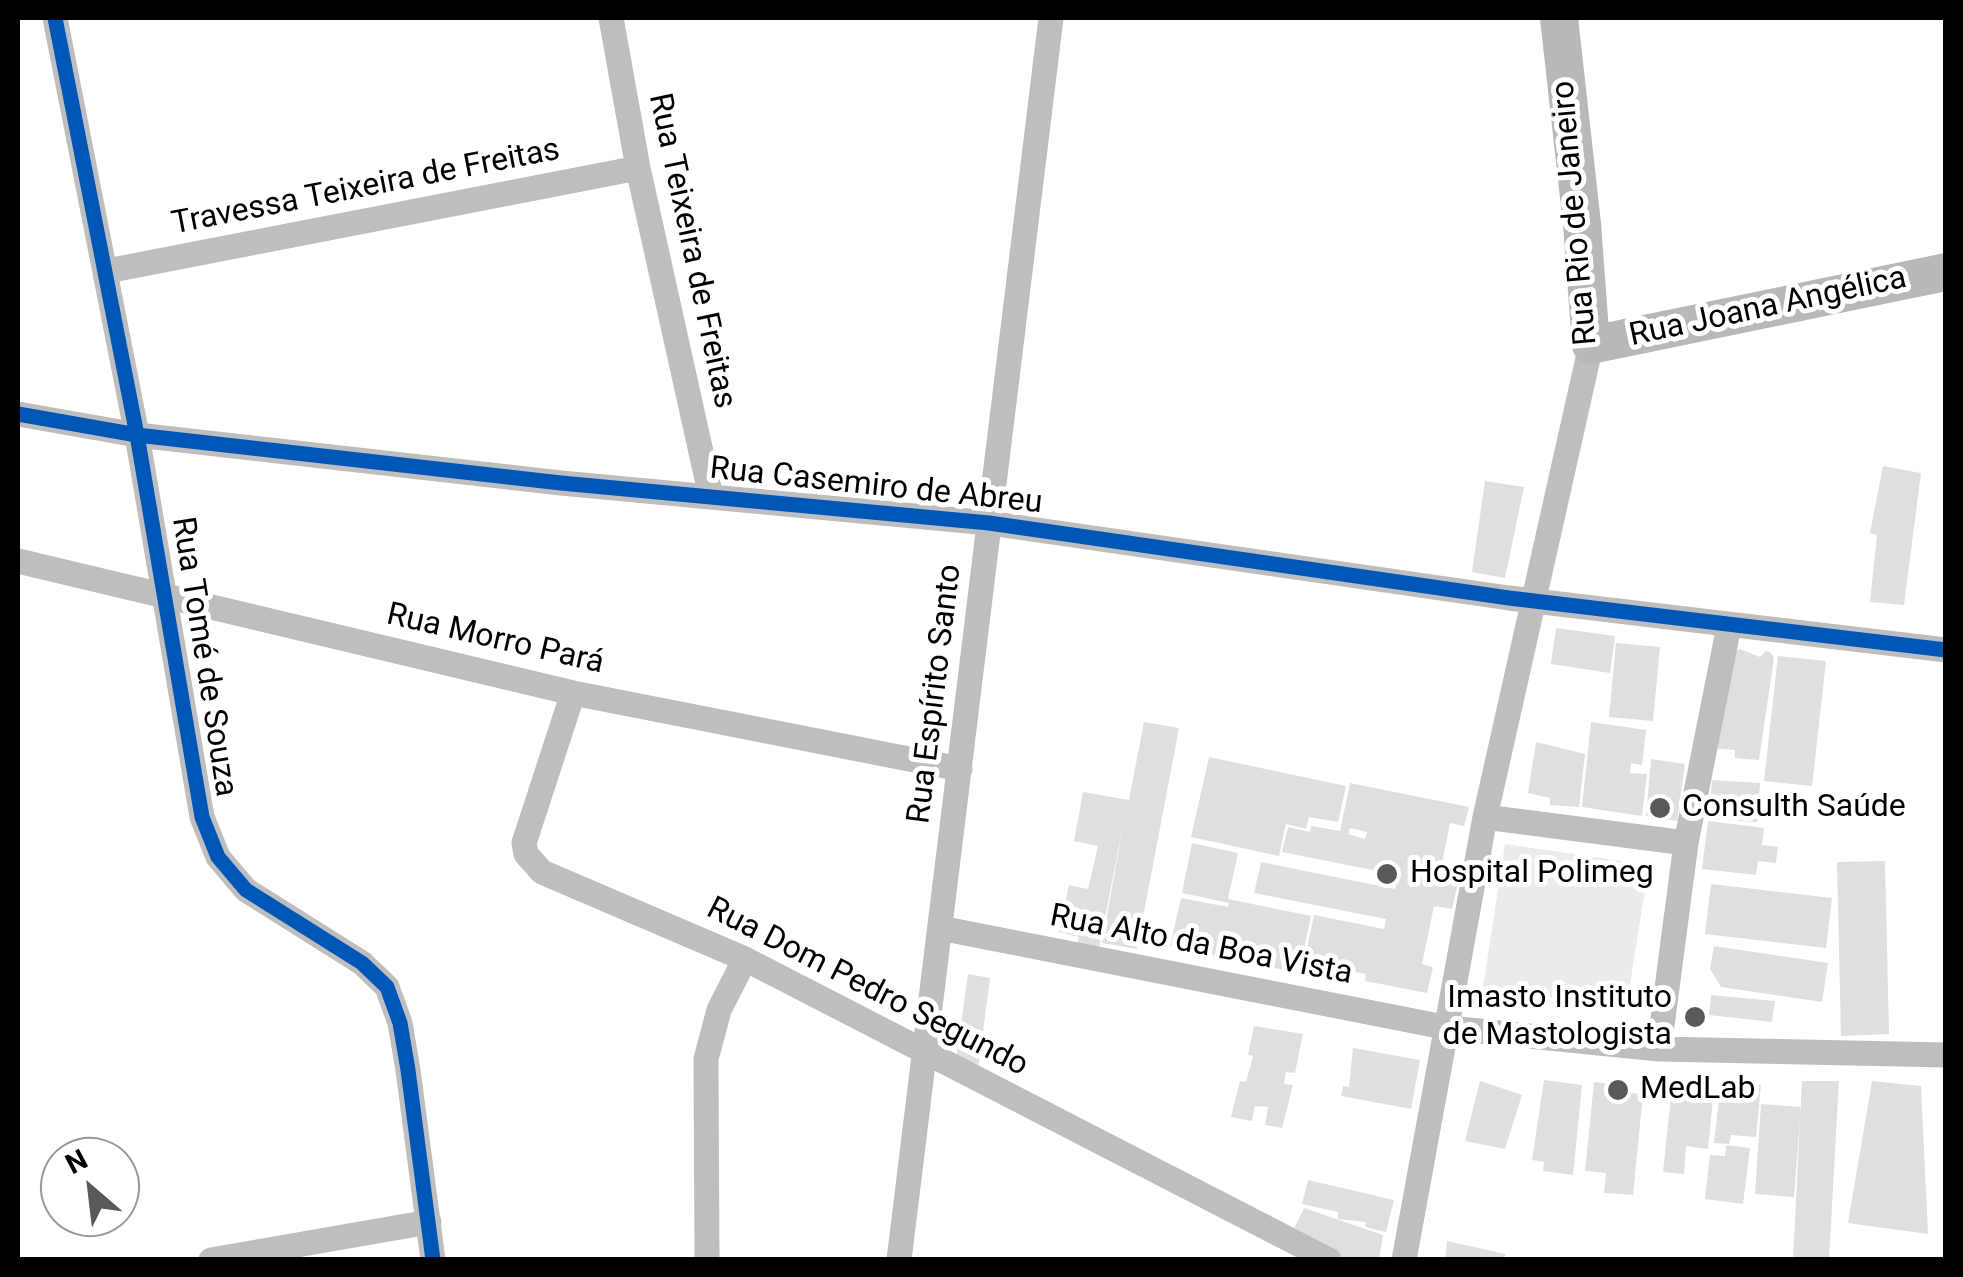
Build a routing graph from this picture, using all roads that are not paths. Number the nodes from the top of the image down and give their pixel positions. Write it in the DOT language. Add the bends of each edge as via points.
graph roads {
  1 [pos="54,18"];
  2 [pos="611,18"];
  3 [pos="1051,18"];
  4 [pos="1559,18"];
  5 [pos="638,168"];
  6 [pos="107,272"];
  7 [pos="1946,272"];
  8 [pos="1591,345"];
  9 [pos="18,414"];
  10 [pos="137,435"];
  11 [pos="710,497"];
  12 [pos="990,524"];
  13 [pos="18,560"];
  14 [pos="166,594"];
  15 [pos="1536,601"];
  16 [pos="1728,626"];
  17 [pos="1946,650"];
  18 [pos="573,694"];
  19 [pos="960,768"];
  20 [pos="1485,817"];
  21 [pos="1686,842"];
  22 [pos="940,928"];
  23 [pos="745,959"];
  24 [pos="1448,1028"];
  25 [pos="1659,1049"];
  26 [pos="925,1053"];
  27 [pos="1946,1055"];
  28 [pos="428,1222"];
  29 [pos="212,1260"];
  30 [pos="433,1260"];
  31 [pos="707,1260"];
  32 [pos="900,1260"];
  33 [pos="1330,1260"];
  34 [pos="1404,1260"];
  1 -- 6 [label="street, Rua Tomé de Souza"];
  2 -- 5 [label="street, Rua Teixeira de Freitas"];
  3 -- 12 [label="street, Rua Espírito Santo"];
  4 -- 8 [label="main road, Rua Rio de Janeiro"];
  5 -- 6 [label="street, Travessa Teixeira de Freitas"];
  5 -- 11 [label="street, Rua Teixeira de Freitas"];
  6 -- 10 [label="street, Rua Tomé de Souza"];
  7 -- 8 [label="main road, Rua Joana Angélica"];
  8 -- 15 [label="street, Rua Rio de Janeiro"];
  9 -- 10 [label="street, Rua Casemiro de Abreu"];
  10 -- 11 [label="street, Rua Casemiro de Abreu"];
  10 -- 14 [label="street, Rua Tomé de Souza"];
  11 -- 12 [label="street, Rua Casemiro de Abreu"];
  12 -- 15 [label="street, Rua Casemiro de Abreu"];
  12 -- 19 [label="street, Rua Espírito Santo"];
  13 -- 14 [label="street, Rua Morro Pará"];
  14 -- 18 [label="street, Rua Morro Pará"];
  14 -- 28 [label="street, Rua Tomé de Souza" via="202,817 218,858 246,890 362,963 387,988 400,1024"];
  15 -- 16 [label="street, Rua Casemiro de Abreu"];
  15 -- 20 [label="street, Rua Rio de Janeiro"];
  16 -- 17 [label="street, Rua Casemiro de Abreu"];
  16 -- 21 [label="street"];
  18 -- 19 [label="street, Rua Morro Pará"];
  18 -- 23 [label="street, Rua Dom Pedro Segundo" via="526,854 542,872"];
  19 -- 22 [label="street, Rua Espírito Santo"];
  20 -- 21 [label="street"];
  20 -- 24 [label="street, Rua Rio de Janeiro"];
  21 -- 25 [label="street"];
  22 -- 24 [label="street, Rua Alto da Boa Vista"];
  22 -- 26 [label="street, Rua Espírito Santo"];
  23 -- 26 [label="street, Rua Dom Pedro Segundo"];
  23 -- 31 [label="street" via="706,1060"];
  24 -- 25 [label="street, Rua Alto da Boa Vista"];
  24 -- 34 [label="street, Rua Rio de Janeiro"];
  25 -- 27 [label="street, Rua Alto da Boa Vista"];
  26 -- 32 [label="street, Rua Espírito Santo"];
  26 -- 33 [label="street, Rua Dom Pedro Segundo"];
  28 -- 29 [label="street"];
  28 -- 30 [label="street, Rua Tomé de Souza"];
}
